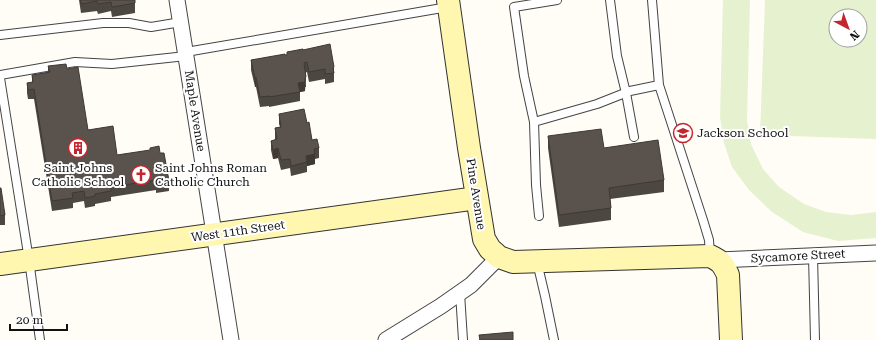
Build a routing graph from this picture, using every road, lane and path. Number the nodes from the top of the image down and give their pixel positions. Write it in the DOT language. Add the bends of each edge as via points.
graph roads {
  1 [pos="177,0"];
  2 [pos="557,0"];
  3 [pos="610,0"];
  4 [pos="652,0"];
  5 [pos="448,3"];
  6 [pos="181,22"];
  7 [pos="0,36"];
  8 [pos="186,54"];
  9 [pos="0,77"];
  10 [pos="659,85"];
  11 [pos="626,93"];
  12 [pos="534,122"];
  13 [pos="634,138"];
  14 [pos="477,198"];
  15 [pos="539,216"];
  16 [pos="215,234"];
  17 [pos="876,253"];
  18 [pos="813,255"];
  19 [pos="499,257"];
  20 [pos="715,258"];
  21 [pos="29,260"];
  22 [pos="537,262"];
  23 [pos="0,264"];
  24 [pos="460,293"];
  25 [pos="40,340"];
  26 [pos="231,340"];
  27 [pos="386,340"];
  28 [pos="463,340"];
  29 [pos="554,340"];
  30 [pos="731,340"];
  31 [pos="815,340"];
  1 -- 6 [label="street, Maple Avenue"];
  2 -- 12 [label="lane" via="514,7"];
  3 -- 11 [label="lane" via="617,56"];
  4 -- 10 [label="lane"];
  5 -- 8 [label="lane"];
  5 -- 14 [label="street, Pine Avenue"];
  6 -- 7 [label="lane" via="151,27 103,22"];
  6 -- 8 [label="street, Maple Avenue"];
  8 -- 9 [label="lane" via="112,64 75,62"];
  8 -- 16 [label="street, Maple Avenue"];
  9 -- 21 [label="lane"];
  10 -- 11 [label="lane"];
  10 -- 20 [label="lane"];
  11 -- 12 [label="lane"];
  11 -- 13 [label="lane"];
  12 -- 15 [label="lane"];
  14 -- 16 [label="street, West 11th Street"];
  14 -- 19 [label="street, Pine Avenue" via="484,239"];
  16 -- 21 [label="street, West 11th Street"];
  16 -- 26 [label="street, Maple Avenue"];
  17 -- 18 [label="street, Sycamore Street"];
  18 -- 20 [label="street, Sycamore Street"];
  18 -- 31 [label="lane"];
  19 -- 22 [label="street" via="513,262"];
  19 -- 24 [label="street"];
  20 -- 22 [label="street"];
  20 -- 30 [label="street" via="724,266 728,275"];
  21 -- 23 [label="street, West 11th Street"];
  21 -- 25 [label="lane"];
  22 -- 29 [label="lane"];
  24 -- 27 [label="street"];
  24 -- 28 [label="lane"];
}
